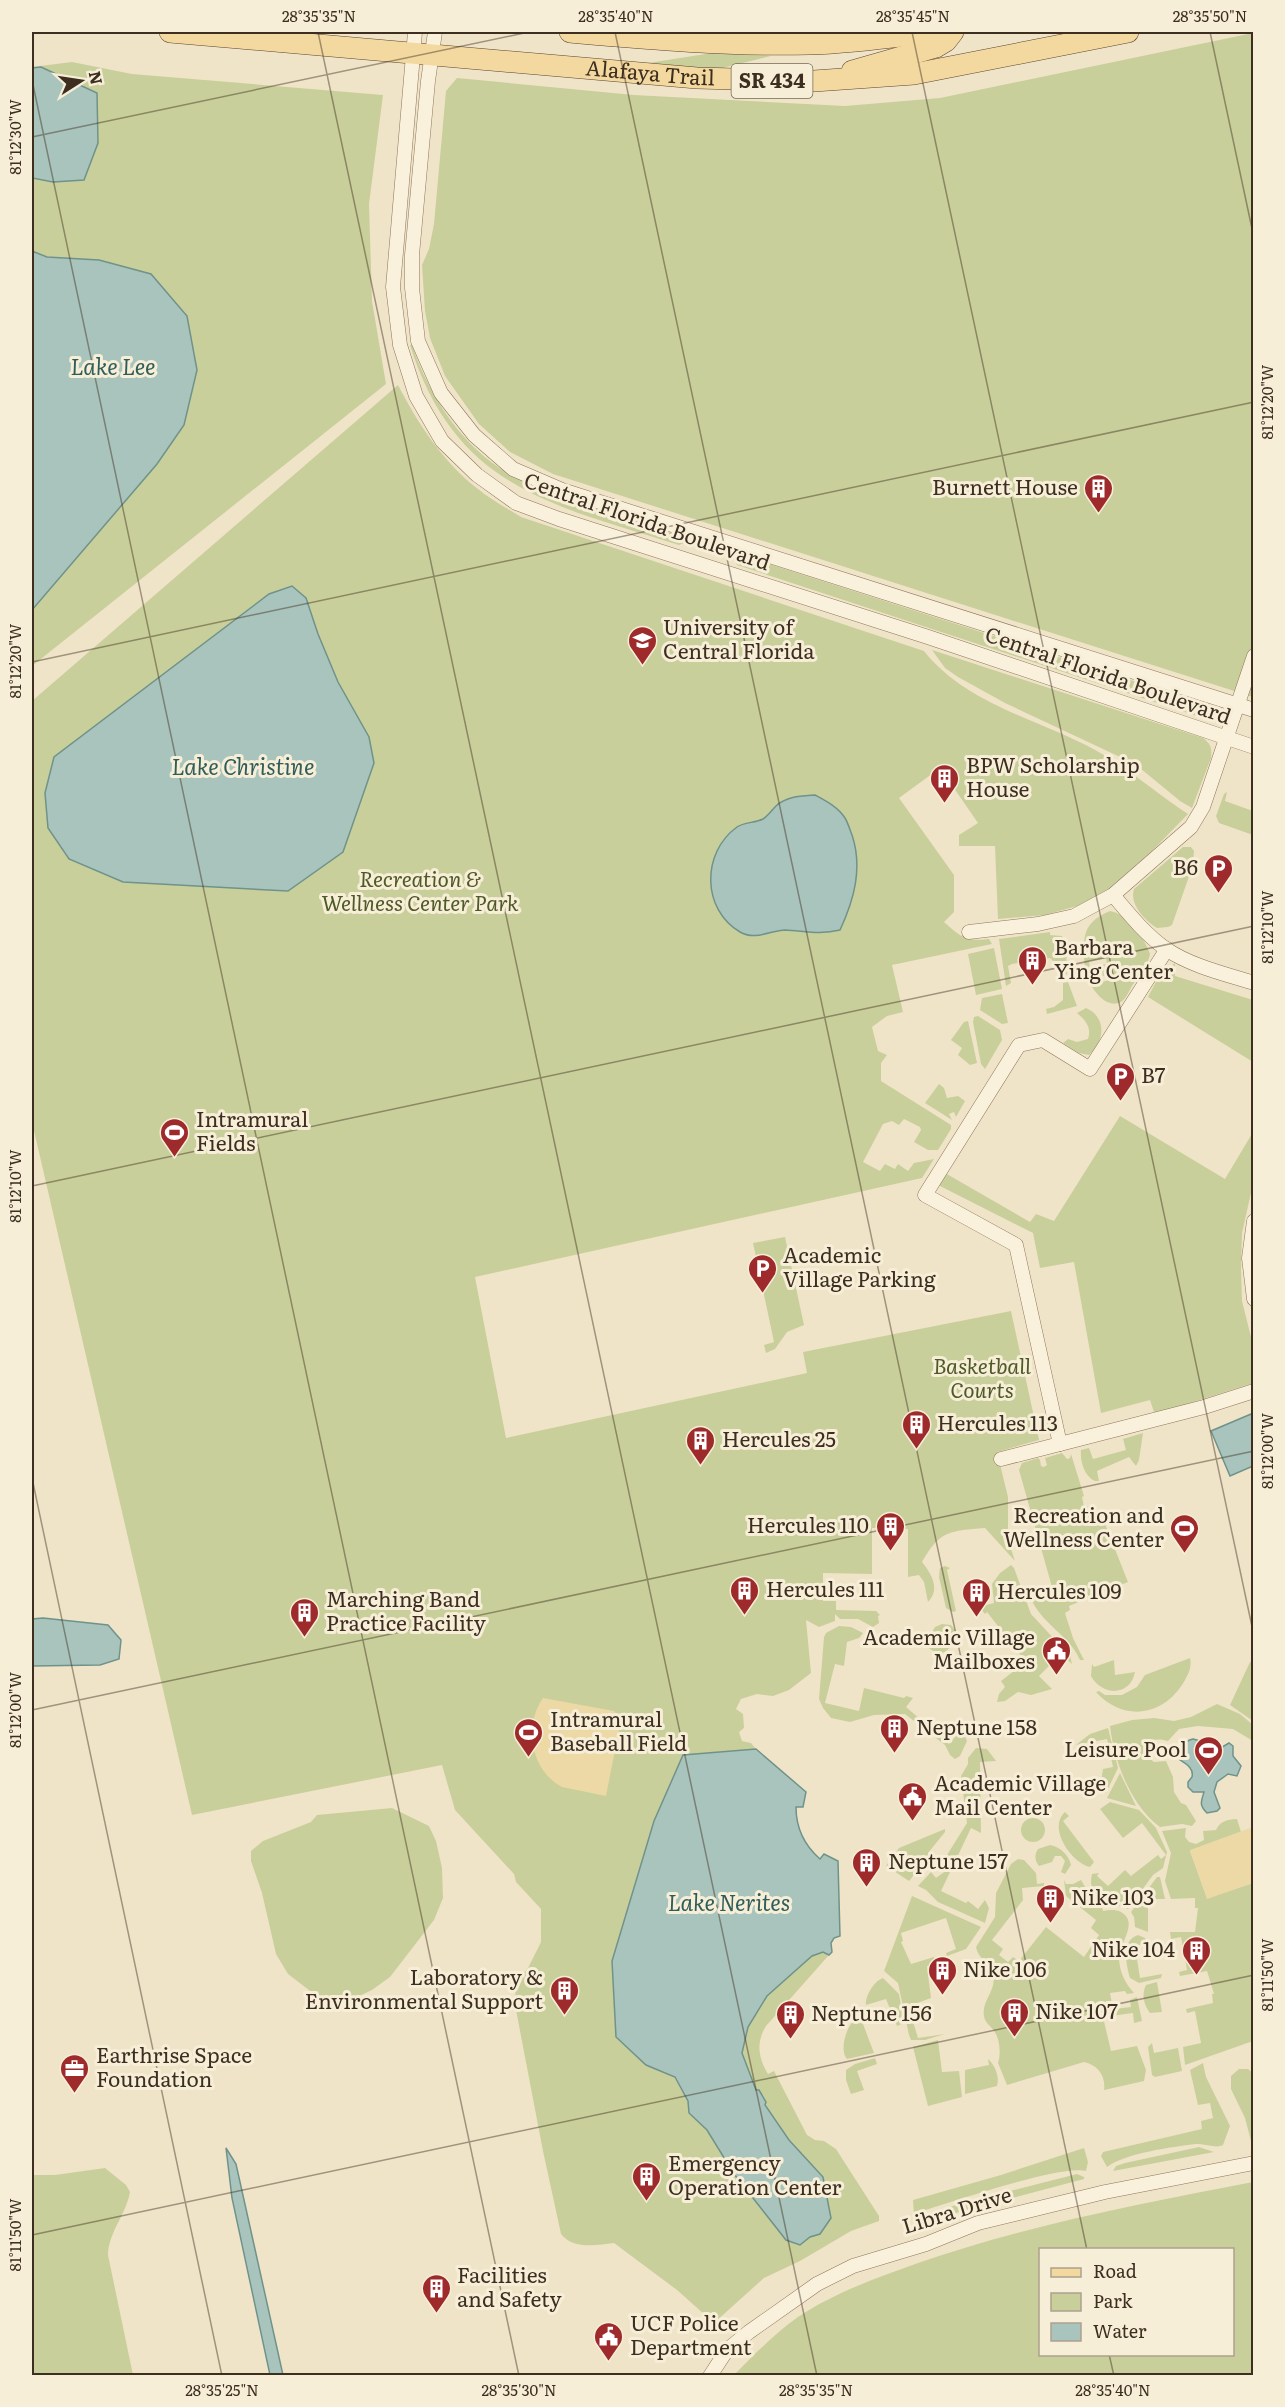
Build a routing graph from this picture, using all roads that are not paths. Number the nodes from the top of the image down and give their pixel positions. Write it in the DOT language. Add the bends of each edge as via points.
graph roads {
  1 [pos="170,32"];
  2 [pos="415,32"];
  3 [pos="435,32"];
  4 [pos="570,32"];
  5 [pos="933,32"];
  6 [pos="953,32"];
  7 [pos="1128,32"];
  8 [pos="662,36"];
  9 [pos="422,54"];
  10 [pos="814,81"];
  11 [pos="1254,656"];
  12 [pos="1237,704"];
  13 [pos="1254,710"];
  14 [pos="1225,738"];
  15 [pos="1254,747"];
  16 [pos="1113,895"];
  17 [pos="969,932"];
  18 [pos="1167,949"];
  19 [pos="1254,983"];
  20 [pos="1254,1221"];
  21 [pos="1254,1299"];
  22 [pos="1254,1391"];
  23 [pos="1060,1444"];
  24 [pos="1001,1460"];
  25 [pos="1254,2163"];
  26 [pos="710,2376"];
  1 -- 9 [label="main road, Alafaya Trail / SR 434"];
  2 -- 9 [label="street, Central Florida Boulevard"];
  3 -- 9 [label="street, Central Florida Boulevard"];
  4 -- 8 [label="main road, Alafaya Trail / SR 434"];
  5 -- 8 [label="main road, Alafaya Trail / SR 434" via="810,44 709,43"];
  6 -- 10 [label="main road" via="936,47"];
  7 -- 10 [label="main road, Alafaya Trail / SR 434" via="914,74"];
  9 -- 10 [label="main road, Alafaya Trail / SR 434" via="697,78"];
  9 -- 12 [label="street, Central Florida Boulevard" via="412,255 418,342 441,393 474,435 513,469 574,494"];
  9 -- 14 [label="street, Central Florida Boulevard" via="393,287 400,345 416,396 442,441 477,475 516,503 559,519 917,633"];
  11 -- 12 [label="street"];
  12 -- 13 [label="street, Central Florida Boulevard"];
  12 -- 14 [label="street"];
  14 -- 15 [label="street, Central Florida Boulevard"];
  14 -- 16 [label="street" via="1203,807 1191,827"];
  16 -- 17 [label="street" via="1074,915 1038,924"];
  16 -- 18 [label="street"];
  18 -- 19 [label="street" via="1208,969"];
  18 -- 23 [label="street" via="1090,1069 1043,1040 1019,1046 925,1195 1016,1245"];
  20 -- 21 [label="street" via="1249,1258"];
  22 -- 23 [label="street"];
  23 -- 24 [label="street"];
  25 -- 26 [label="street, Libra Drive" via="1105,2192 978,2223 853,2266 817,2284 749,2332 727,2350"];
}
